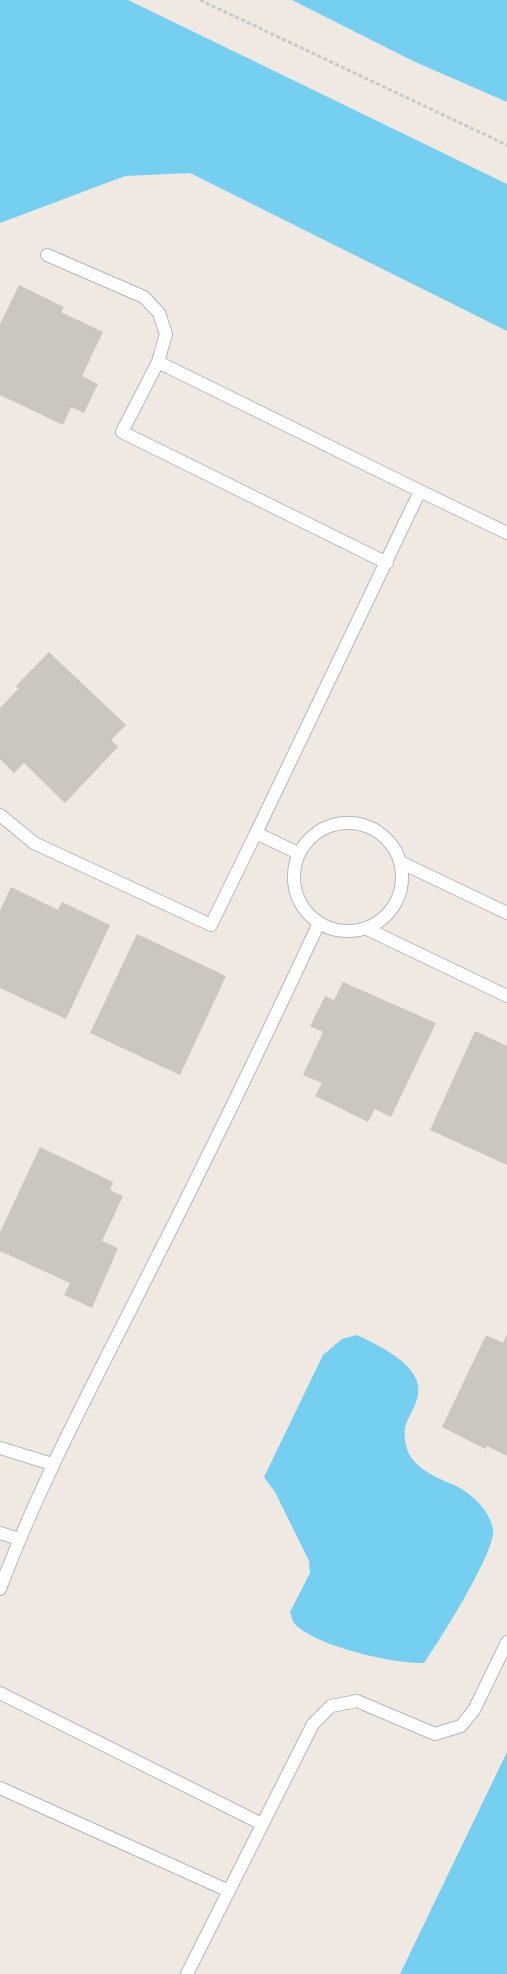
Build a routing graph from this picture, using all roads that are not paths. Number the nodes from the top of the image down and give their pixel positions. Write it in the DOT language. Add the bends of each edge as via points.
graph roads {
  1 [pos="46,255"];
  2 [pos="158,362"];
  3 [pos="420,491"];
  4 [pos="507,533"];
  5 [pos="386,563"];
  6 [pos="0,815"];
  7 [pos="256,833"];
  8 [pos="298,852"];
  9 [pos="400,862"];
  10 [pos="507,913"];
  11 [pos="319,923"];
  12 [pos="365,928"];
  13 [pos="507,996"];
  14 [pos="0,1448"];
  15 [pos="52,1464"];
  16 [pos="0,1533"];
  17 [pos="19,1539"];
  18 [pos="0,1590"];
  19 [pos="507,1642"];
  20 [pos="0,1693"];
  21 [pos="0,1788"];
  22 [pos="262,1824"];
  23 [pos="228,1891"];
  24 [pos="187,1974"];
  1 -- 2 [label="lane" via="144,297 159,313 166,334"];
  2 -- 3 [label="lane"];
  2 -- 5 [label="lane" via="122,432"];
  3 -- 4 [label="lane"];
  3 -- 5 [label="lane"];
  5 -- 7 [label="lane"];
  6 -- 7 [label="lane" via="34,843 211,925"];
  7 -- 8 [label="lane"];
  8 -- 9 [label="lane" via="309,837 325,827 343,822 362,824 379,832 392,845"];
  8 -- 11 [label="lane" via="293,884 298,900"];
  9 -- 10 [label="lane"];
  9 -- 12 [label="lane" via="402,880 398,898 388,914"];
  11 -- 12 [label="lane" via="336,930"];
  11 -- 15 [label="lane" via="236,1103"];
  12 -- 13 [label="lane"];
  14 -- 15 [label="lane"];
  15 -- 17 [label="lane"];
  16 -- 17 [label="lane"];
  17 -- 18 [label="lane"];
  19 -- 22 [label="lane" via="474,1710 461,1726 435,1734 357,1701 331,1706 313,1724"];
  20 -- 22 [label="lane"];
  21 -- 23 [label="lane"];
  22 -- 23 [label="lane"];
  23 -- 24 [label="lane"];
}
